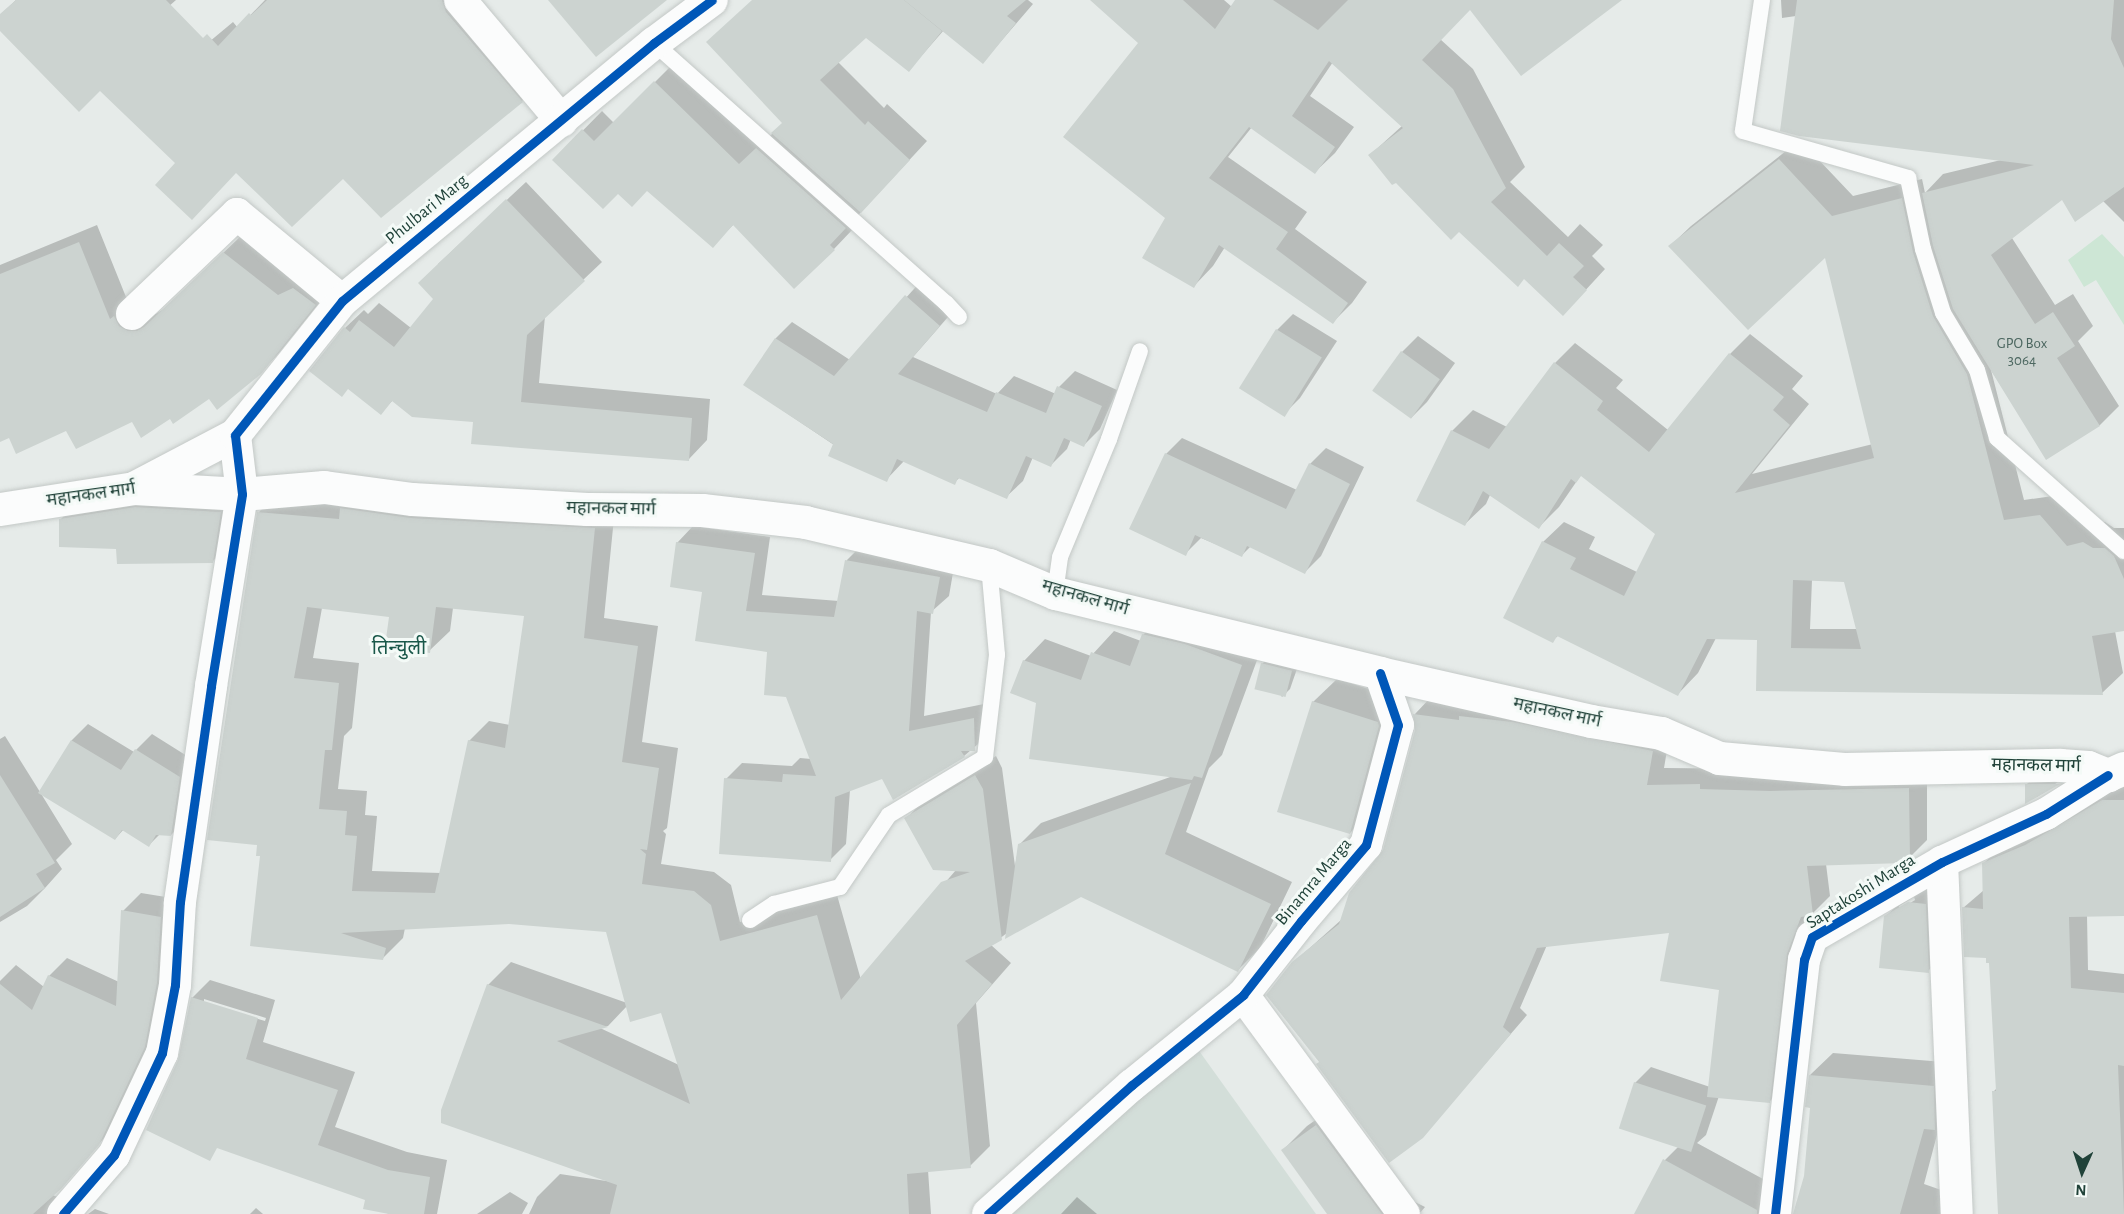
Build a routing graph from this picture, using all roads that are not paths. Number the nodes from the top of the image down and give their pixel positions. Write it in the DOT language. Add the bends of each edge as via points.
graph roads {
  1 [pos="460,0"];
  2 [pos="712,0"];
  3 [pos="1762,0"];
  4 [pos="654,43"];
  5 [pos="562,121"];
  6 [pos="342,301"];
  7 [pos="132,314"];
  8 [pos="959,318"];
  9 [pos="1140,351"];
  10 [pos="235,435"];
  11 [pos="134,488"];
  12 [pos="242,494"];
  13 [pos="0,509"];
  14 [pos="2124,551"];
  15 [pos="989,565"];
  16 [pos="1055,593"];
  17 [pos="1380,674"];
  18 [pos="2116,772"];
  19 [pos="1942,862"];
  20 [pos="750,920"];
  21 [pos="1243,995"];
  22 [pos="63,1214"];
  23 [pos="988,1214"];
  24 [pos="1404,1214"];
  25 [pos="1775,1214"];
  26 [pos="1957,1214"];
  1 -- 5 [label="street"];
  2 -- 4 [label="street, Phulbari Marg"];
  3 -- 14 [label="lane" via="1743,131 1908,178 1923,249 1943,313 1977,370 1997,438"];
  4 -- 5 [label="street, Phulbari Marg"];
  4 -- 8 [label="lane"];
  5 -- 6 [label="street, Phulbari Marg"];
  6 -- 7 [label="street" via="237,214"];
  6 -- 10 [label="street, Phulbari Marg"];
  9 -- 16 [label="lane" via="1060,557"];
  10 -- 11 [label="street"];
  10 -- 12 [label="street"];
  11 -- 12 [label="main road, महानकल मार्ग"];
  11 -- 13 [label="main road, महानकल मार्ग"];
  12 -- 15 [label="main road, महानकल मार्ग" via="324,487 435,500 587,509 702,510 806,522"];
  12 -- 22 [label="street" via="180,902 175,986 162,1053 114,1155"];
  15 -- 16 [label="main road, महानकल मार्ग"];
  15 -- 20 [label="lane" via="997,655 985,757 889,815 840,887 774,904"];
  16 -- 17 [label="main road, महानकल मार्ग"];
  17 -- 18 [label="main road, महानकल मार्ग" via="1661,733 1719,758 1844,769 2060,765"];
  17 -- 21 [label="street, Binamra Marga" via="1398,725 1366,845"];
  18 -- 19 [label="street, Saptakoshi Marga" via="2046,814"];
  19 -- 25 [label="street, Saptakoshi Marga" via="1812,937 1804,960"];
  19 -- 26 [label="street"];
  21 -- 23 [label="street, Binamra Marga" via="1132,1085"];
  21 -- 24 [label="street"];
}
